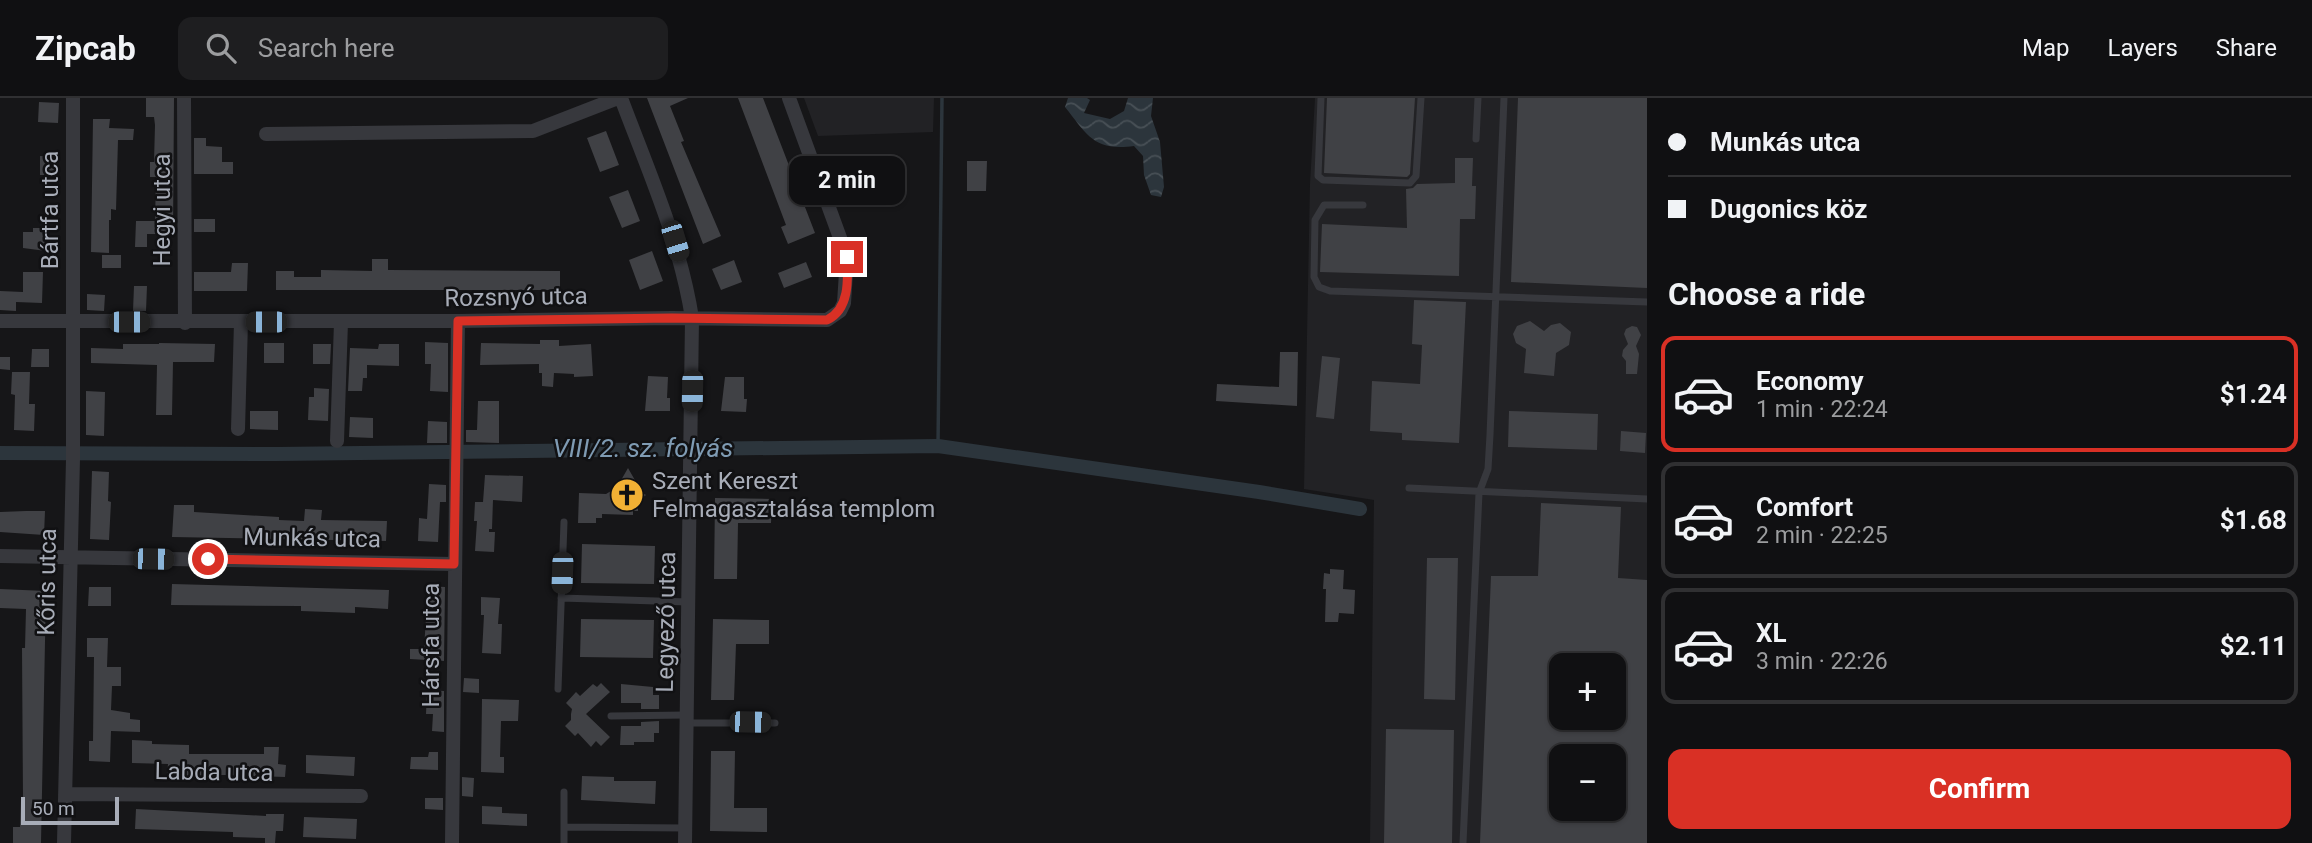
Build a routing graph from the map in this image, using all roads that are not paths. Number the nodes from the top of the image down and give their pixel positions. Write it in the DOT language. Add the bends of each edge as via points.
graph roads {
  1 [pos="73,98"];
  2 [pos="184,98"];
  3 [pos="620,98"];
  4 [pos="789,98"];
  5 [pos="1321,98"];
  6 [pos="1420,98"];
  7 [pos="1478,98"];
  8 [pos="1504,98"];
  9 [pos="266,134"];
  10 [pos="1476,139"];
  11 [pos="1363,205"];
  12 [pos="1496,296"];
  13 [pos="1647,302"];
  14 [pos="692,318"];
  15 [pos="0,321"];
  16 [pos="73,321"];
  17 [pos="458,321"];
  18 [pos="241,322"];
  19 [pos="341,322"];
  20 [pos="185,323"];
  21 [pos="238,429"];
  22 [pos="337,441"];
  23 [pos="1409,488"];
  24 [pos="1479,493"];
  25 [pos="1647,499"];
  26 [pos="564,522"];
  27 [pos="0,556"];
  28 [pos="71,557"];
  29 [pos="454,564"];
  30 [pos="561,598"];
  31 [pos="689,603"];
  32 [pos="558,689"];
  33 [pos="611,716"];
  34 [pos="687,719"];
  35 [pos="775,723"];
  36 [pos="564,792"];
  37 [pos="65,794"];
  38 [pos="361,796"];
  39 [pos="564,827"];
  40 [pos="685,828"];
  41 [pos="64,843"];
  42 [pos="452,843"];
  43 [pos="564,843"];
  44 [pos="685,843"];
  45 [pos="1462,843"];
  1 -- 16 [label="street, Bártfa utca"];
  2 -- 20 [label="street, Hegyi utca"];
  3 -- 9 [label="street" via="533,131"];
  3 -- 14 [label="street, Legyező utca" via="675,241"];
  4 -- 14 [label="street, Rozsnyó utca" via="847,257 840,311 827,320 815,321"];
  5 -- 6 [label="lane" via="1318,176 1323,180 1410,183 1416,176"];
  7 -- 10 [label="lane"];
  8 -- 12 [label="lane"];
  11 -- 12 [label="lane" via="1324,205 1319,212 1314,277 1319,287"];
  12 -- 13 [label="lane"];
  12 -- 24 [label="lane" via="1488,469"];
  14 -- 17 [label="street, Rozsnyó utca"];
  14 -- 31 [label="street, Legyező utca"];
  15 -- 16 [label="street, Rozsnyó utca"];
  16 -- 20 [label="street, Rozsnyó utca"];
  16 -- 28 [label="street, Kőris utca"];
  17 -- 19 [label="street, Rozsnyó utca"];
  17 -- 29 [label="street, Hársfa utca"];
  18 -- 19 [label="street, Rozsnyó utca"];
  18 -- 20 [label="street, Rozsnyó utca"];
  18 -- 21 [label="street"];
  19 -- 22 [label="street"];
  23 -- 24 [label="lane"];
  24 -- 25 [label="lane"];
  24 -- 45 [label="lane"];
  26 -- 30 [label="lane"];
  27 -- 28 [label="street, Munkás utca"];
  28 -- 29 [label="street, Munkás utca"];
  28 -- 37 [label="street, Kőris utca"];
  29 -- 42 [label="street, Hársfa utca"];
  30 -- 31 [label="lane"];
  30 -- 32 [label="lane"];
  31 -- 34 [label="street, Legyező utca"];
  33 -- 34 [label="lane"];
  34 -- 35 [label="lane"];
  34 -- 40 [label="street, Legyező utca"];
  36 -- 39 [label="lane"];
  37 -- 38 [label="street, Labda utca"];
  37 -- 41 [label="street, Kőris utca"];
  39 -- 40 [label="lane"];
  39 -- 43 [label="lane"];
  40 -- 44 [label="street, Legyező utca"];
}
